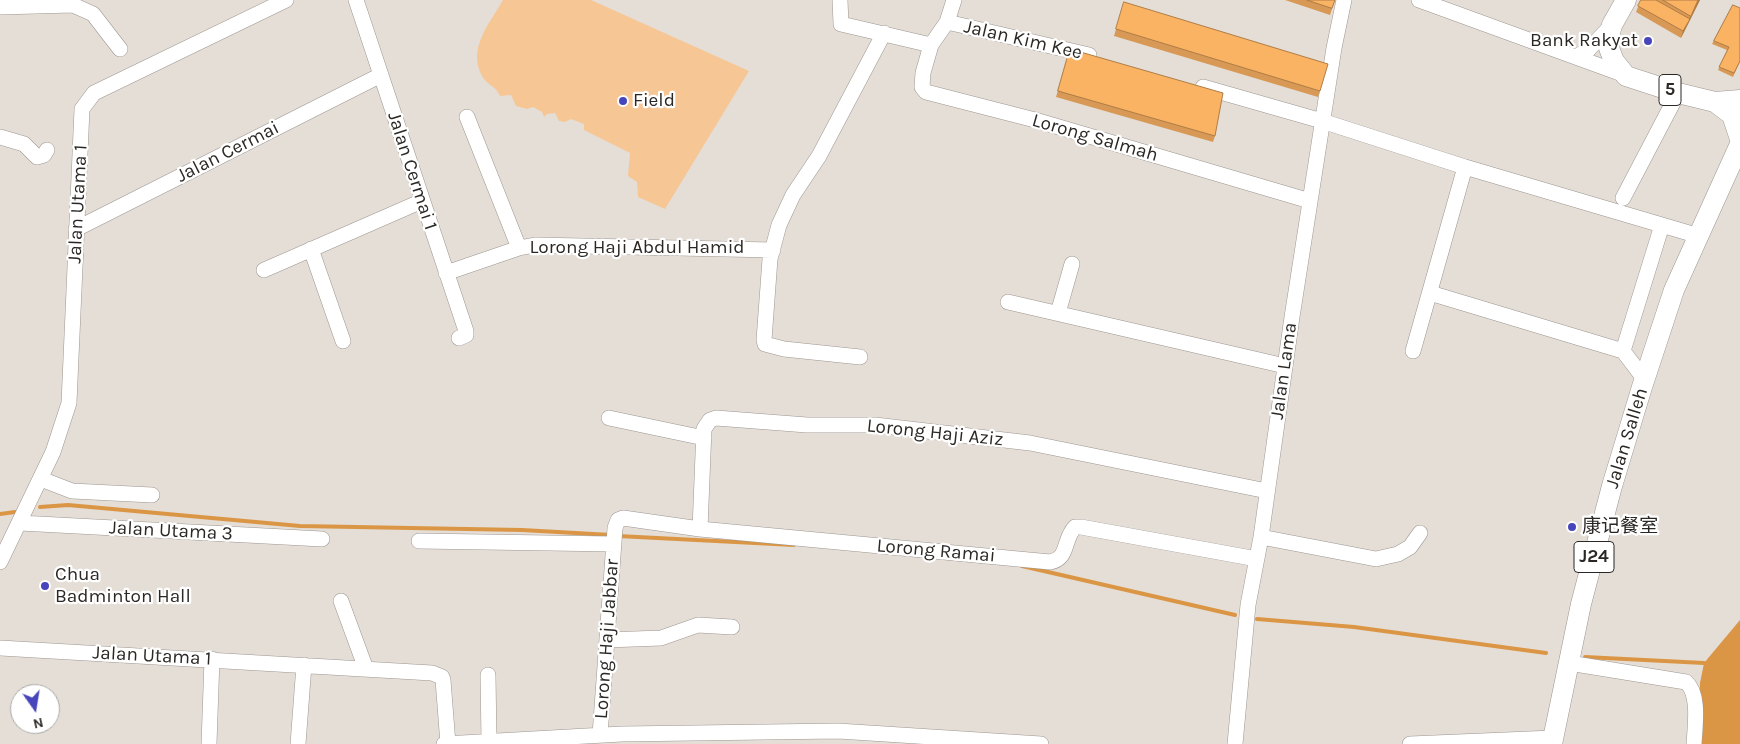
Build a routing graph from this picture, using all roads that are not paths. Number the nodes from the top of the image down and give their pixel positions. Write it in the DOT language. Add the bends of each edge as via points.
graph roads {
  1 [pos="286,0"];
  2 [pos="356,0"];
  3 [pos="840,0"];
  4 [pos="954,0"];
  5 [pos="1344,0"];
  6 [pos="1419,0"];
  7 [pos="1626,0"];
  8 [pos="0,7"];
  9 [pos="947,22"];
  10 [pos="1612,25"];
  11 [pos="884,34"];
  12 [pos="931,45"];
  13 [pos="120,49"];
  14 [pos="1576,57"];
  15 [pos="1107,61"];
  16 [pos="381,76"];
  17 [pos="1626,76"];
  18 [pos="1184,82"];
  19 [pos="1678,93"];
  20 [pos="1740,100"];
  21 [pos="1715,102"];
  22 [pos="467,117"];
  23 [pos="1322,121"];
  24 [pos="0,137"];
  25 [pos="1740,138"];
  26 [pos="1740,144"];
  27 [pos="47,150"];
  28 [pos="1465,167"];
  29 [pos="1623,198"];
  30 [pos="422,201"];
  31 [pos="1310,201"];
  32 [pos="1662,225"];
  33 [pos="76,229"];
  34 [pos="1699,236"];
  35 [pos="519,248"];
  36 [pos="311,250"];
  37 [pos="773,250"];
  38 [pos="1072,264"];
  39 [pos="264,270"];
  40 [pos="446,273"];
  41 [pos="1430,294"];
  42 [pos="1008,302"];
  43 [pos="1058,313"];
  44 [pos="459,338"];
  45 [pos="343,341"];
  46 [pos="1413,351"];
  47 [pos="1623,351"];
  48 [pos="860,357"];
  49 [pos="1285,366"];
  50 [pos="1645,380"];
  51 [pos="609,418"];
  52 [pos="704,438"];
  53 [pos="41,479"];
  54 [pos="1267,491"];
  55 [pos="152,495"];
  56 [pos="20,523"];
  57 [pos="700,530"];
  58 [pos="1420,533"];
  59 [pos="614,536"];
  60 [pos="1261,537"];
  61 [pos="322,539"];
  62 [pos="419,541"];
  63 [pos="1257,559"];
  64 [pos="0,562"];
  65 [pos="341,601"];
  66 [pos="732,627"];
  67 [pos="607,640"];
  68 [pos="0,648"];
  69 [pos="212,660"];
  70 [pos="1569,664"];
  71 [pos="304,665"];
  72 [pos="366,669"];
  73 [pos="488,676"];
  74 [pos="600,735"];
  75 [pos="642,739"];
  76 [pos="553,741"];
  77 [pos="1552,741"];
  78 [pos="489,742"];
  79 [pos="208,744"];
  80 [pos="298,744"];
  81 [pos="444,744"];
  82 [pos="448,744"];
  83 [pos="1041,744"];
  84 [pos="1234,744"];
  85 [pos="1410,744"];
  86 [pos="1694,744"];
  1 -- 33 [label="street, Jalan Utama 1" via="94,93 82,109"];
  2 -- 16 [label="street, Jalan Cermai 1"];
  3 -- 11 [label="street" via="841,24"];
  4 -- 9 [label="street, Jalan Kim Kee"];
  5 -- 23 [label="street, Jalan Lama"];
  6 -- 14 [label="street"];
  7 -- 10 [label="main road"];
  8 -- 13 [label="street" via="73,5 93,14"];
  9 -- 12 [label="street"];
  9 -- 15 [label="street, Jalan Kim Kee"];
  10 -- 14 [label="street" via="1589,49"];
  10 -- 17 [label="main road" via="1609,36 1611,55"];
  11 -- 12 [label="street"];
  11 -- 37 [label="street" via="819,156 793,195 779,225"];
  12 -- 31 [label="street, Lorong Salmah" via="923,73 922,87 926,92 1035,120"];
  14 -- 17 [label="street"];
  16 -- 30 [label="street, Jalan Cermai 1"];
  16 -- 33 [label="street, Jalan Cermai"];
  17 -- 19 [label="main road, 5"];
  18 -- 23 [label="street"];
  19 -- 21 [label="main road, 5"];
  19 -- 29 [label="street"];
  20 -- 21 [label="main road, 5"];
  21 -- 25 [label="main road, 5" via="1732,115"];
  22 -- 35 [label="street"];
  23 -- 28 [label="street"];
  23 -- 31 [label="street, Jalan Lama"];
  24 -- 27 [label="street" via="24,144 37,157"];
  26 -- 34 [label="main road, Jalan Salleh / J24"];
  28 -- 32 [label="street"];
  28 -- 41 [label="street"];
  30 -- 36 [label="street"];
  30 -- 40 [label="street, Jalan Cermai 1"];
  31 -- 49 [label="street, Jalan Lama"];
  32 -- 34 [label="street"];
  32 -- 47 [label="street"];
  33 -- 53 [label="street, Jalan Utama 1" via="69,403"];
  34 -- 50 [label="main road, Jalan Salleh / J24" via="1674,290"];
  35 -- 37 [label="street, Lorong Haji Abdul Hamid" via="545,245"];
  35 -- 40 [label="street, Lorong Haji Abdul Hamid"];
  36 -- 39 [label="street"];
  36 -- 45 [label="street"];
  37 -- 48 [label="street" via="764,342 784,349"];
  38 -- 43 [label="street"];
  40 -- 44 [label="street, Jalan Cermai 1" via="466,331 466,335"];
  41 -- 46 [label="street"];
  41 -- 47 [label="street"];
  42 -- 43 [label="street"];
  43 -- 49 [label="street"];
  47 -- 50 [label="street"];
  49 -- 54 [label="street, Jalan Lama"];
  50 -- 70 [label="main road, Jalan Salleh / J24" via="1580,604"];
  51 -- 52 [label="street"];
  52 -- 54 [label="street, Lorong Haji Aziz" via="706,425 716,418 875,425 1030,443"];
  52 -- 57 [label="street, Lorong Haji Aziz"];
  53 -- 55 [label="street" via="72,491"];
  53 -- 56 [label="street, Jalan Utama 1"];
  54 -- 60 [label="street, Jalan Lama"];
  56 -- 61 [label="street, Jalan Utama 3"];
  56 -- 64 [label="street, Jalan Utama 1"];
  57 -- 59 [label="street, Lorong Ramai" via="623,518 618,520"];
  57 -- 63 [label="street, Lorong Ramai" via="1050,562 1058,561 1071,531 1081,527"];
  58 -- 60 [label="street" via="1410,547 1398,554 1376,559"];
  59 -- 62 [label="street"];
  59 -- 67 [label="street, Lorong Haji Jabbar"];
  60 -- 63 [label="street, Jalan Lama"];
  63 -- 84 [label="street, Jalan Lama" via="1248,605"];
  65 -- 72 [label="street"];
  66 -- 67 [label="street" via="698,625 661,638"];
  67 -- 74 [label="street, Lorong Haji Jabbar"];
  68 -- 69 [label="street, Jalan Utama 1"];
  69 -- 71 [label="street, Jalan Utama 1"];
  69 -- 79 [label="street"];
  70 -- 77 [label="main road, Jalan Salleh / J24"];
  70 -- 86 [label="street" via="1686,682 1694,697"];
  71 -- 72 [label="street, Jalan Utama 1"];
  71 -- 80 [label="street"];
  72 -- 82 [label="street, Jalan Utama 1" via="432,673 442,677"];
  73 -- 78 [label="street"];
  74 -- 75 [label="street"];
  74 -- 76 [label="street"];
  75 -- 83 [label="street" via="838,731"];
  76 -- 78 [label="street"];
  77 -- 85 [label="street"];
  78 -- 82 [label="street"];
  81 -- 82 [label="street"];
}
